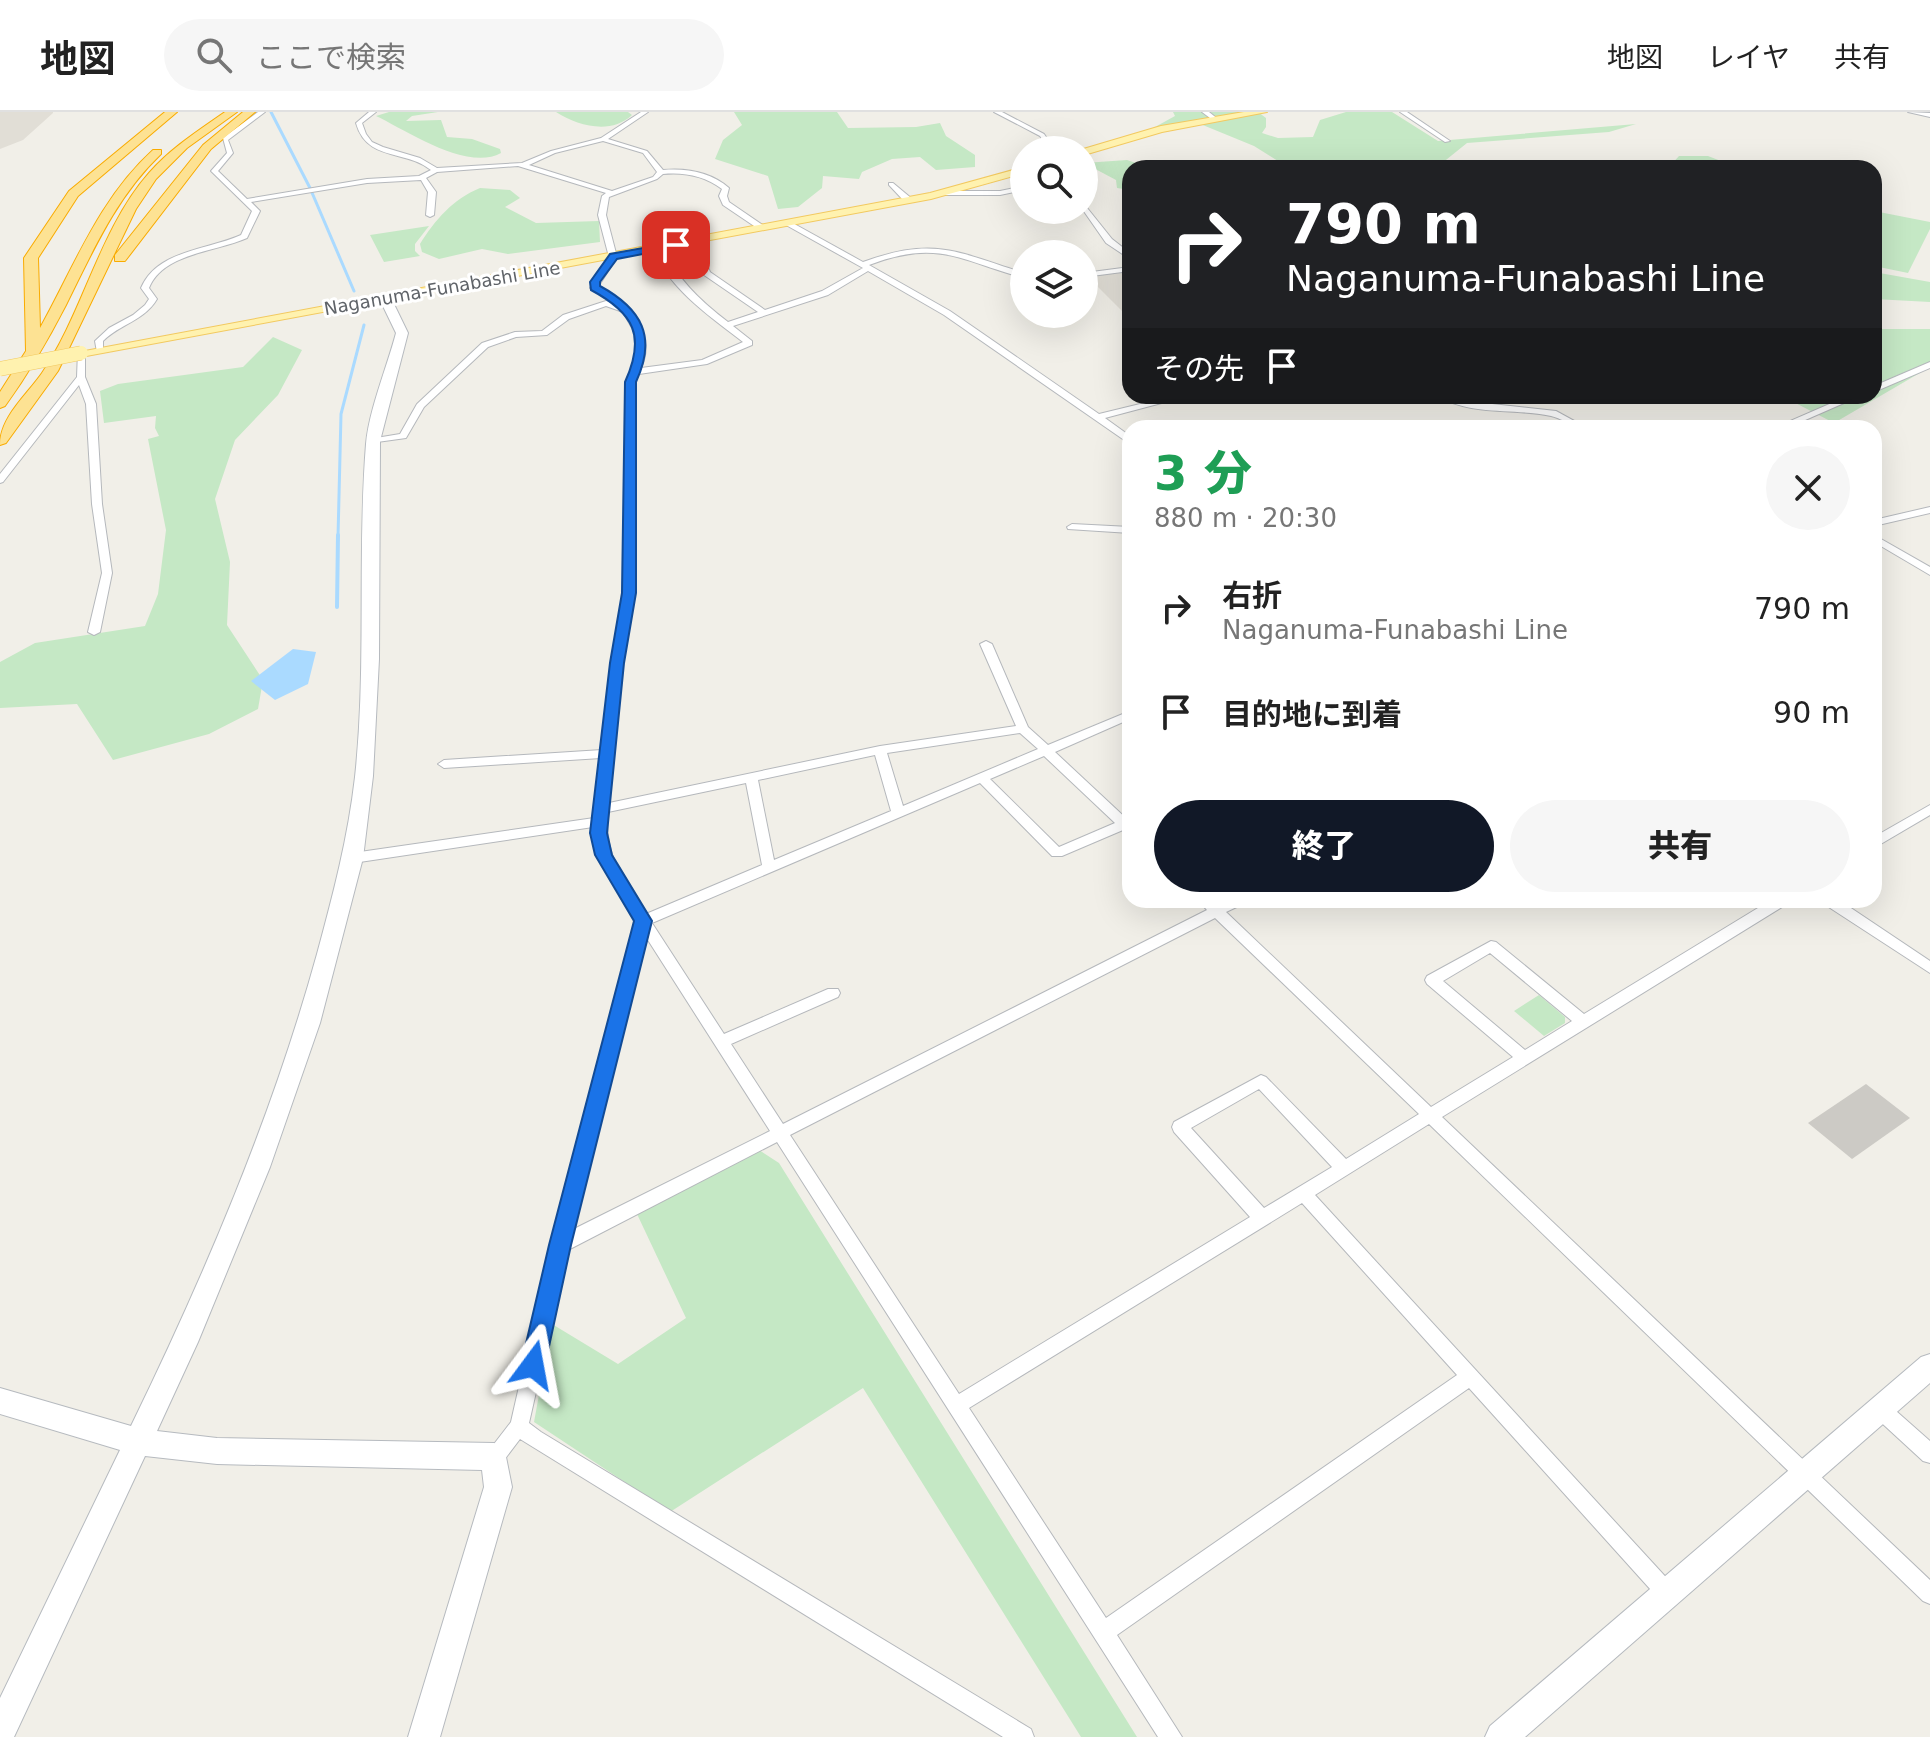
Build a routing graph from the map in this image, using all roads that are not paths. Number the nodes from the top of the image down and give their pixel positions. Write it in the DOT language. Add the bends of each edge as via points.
graph roads {
  1 [pos="172,112"];
  2 [pos="214,112"];
  3 [pos="232,112"];
  4 [pos="250,112"];
  5 [pos="262,112"];
  6 [pos="373,112"];
  7 [pos="645,112"];
  8 [pos="997,112"];
  9 [pos="1205,112"];
  10 [pos="1262,112"];
  11 [pos="1403,112"];
  12 [pos="1911,112"];
  13 [pos="1930,115"];
  14 [pos="1216,120"];
  15 [pos="1043,136"];
  16 [pos="603,139"];
  17 [pos="1447,141"];
  18 [pos="1098,148"];
  19 [pos="524,165"];
  20 [pos="436,170"];
  21 [pos="661,172"];
  22 [pos="1010,174"];
  23 [pos="422,177"];
  24 [pos="996,179"];
  25 [pos="1010,182"];
  26 [pos="891,184"];
  27 [pos="1010,190"];
  28 [pos="609,192"];
  29 [pos="944,193"];
  30 [pos="908,200"];
  31 [pos="246,201"];
  32 [pos="430,215"];
  33 [pos="789,223"];
  34 [pos="1097,224"];
  35 [pos="763,228"];
  36 [pos="694,241"];
  37 [pos="658,248"];
  38 [pos="1122,251"];
  39 [pos="613,257"];
  40 [pos="866,266"];
  41 [pos="1122,270"];
  42 [pos="1010,271"];
  43 [pos="1098,273"];
  44 [pos="386,300"];
  45 [pos="764,313"];
  46 [pos="630,316"];
  47 [pos="727,325"];
  48 [pos="64,347"];
  49 [pos="100,350"];
  50 [pos="33,353"];
  51 [pos="81,353"];
  52 [pos="1930,365"];
  53 [pos="0,369"];
  54 [pos="635,372"];
  55 [pos="81,377"];
  56 [pos="1882,386"];
  57 [pos="0,403"];
  58 [pos="1152,404"];
  59 [pos="1464,404"];
  60 [pos="1837,404"];
  61 [pos="1100,417"];
  62 [pos="1567,420"];
  63 [pos="1798,420"];
  64 [pos="1122,434"];
  65 [pos="0,440"];
  66 [pos="373,441"];
  67 [pos="0,480"];
  68 [pos="1930,510"];
  69 [pos="1882,521"];
  70 [pos="1072,527"];
  71 [pos="1122,530"];
  72 [pos="1882,543"];
  73 [pos="1930,572"];
  74 [pos="94,632"];
  75 [pos="986,644"];
  76 [pos="1122,718"];
  77 [pos="1023,729"];
  78 [pos="880,750"];
  79 [pos="1047,750"];
  80 [pos="608,754"];
  81 [pos="444,764"];
  82 [pos="751,777"];
  83 [pos="981,777"];
  84 [pos="1930,809"];
  85 [pos="898,812"];
  86 [pos="602,816"];
  87 [pos="1122,821"];
  88 [pos="1122,828"];
  89 [pos="1882,838"];
  90 [pos="353,858"];
  91 [pos="769,867"];
  92 [pos="1206,908"];
  93 [pos="1212,908"];
  94 [pos="1769,908"];
  95 [pos="1841,908"];
  96 [pos="643,921"];
  97 [pos="1930,968"];
  98 [pos="833,993"];
  99 [pos="1583,1022"];
  100 [pos="720,1042"];
  101 [pos="1524,1058"];
  102 [pos="1432,1116"];
  103 [pos="777,1131"];
  104 [pos="1345,1169"];
  105 [pos="1304,1194"];
  106 [pos="1263,1219"];
  107 [pos="560,1245"];
  108 [pos="1930,1366"];
  109 [pos="1470,1377"];
  110 [pos="0,1401"];
  111 [pos="956,1406"];
  112 [pos="1880,1409"];
  113 [pos="519,1426"];
  114 [pos="139,1442"];
  115 [pos="1930,1454"];
  116 [pos="494,1457"];
  117 [pos="1804,1475"];
  118 [pos="1667,1593"];
  119 [pos="1930,1594"];
  120 [pos="1106,1631"];
  121 [pos="0,1732"];
  122 [pos="424,1737"];
  123 [pos="1023,1737"];
  124 [pos="1171,1737"];
  125 [pos="1501,1737"];
  1 -- 50 [label="highway" via="73,194 31,258"];
  2 -- 50 [label="highway" via="130,178 84,249"];
  3 -- 48 [label="highway" via="183,146 152,177 111,246"];
  4 -- 48 [label="highway" via="207,147 128,244"];
  5 -- 31 [label="street" via="225,139 230,153 214,171"];
  6 -- 20 [label="street" via="359,123 373,144"];
  7 -- 16 [label="street"];
  8 -- 15 [label="street"];
  9 -- 14 [label="street"];
  10 -- 14 [label="main road"];
  11 -- 17 [label="street"];
  12 -- 13 [label="street"];
  14 -- 18 [label="main road"];
  16 -- 19 [label="street"];
  16 -- 21 [label="street" via="645,152"];
  19 -- 20 [label="street"];
  19 -- 28 [label="street"];
  20 -- 23 [label="street"];
  21 -- 28 [label="street"];
  21 -- 35 [label="street" via="682,170 717,181 726,188 726,203"];
  22 -- 24 [label="main road, Naganuma-Funabashi Line"];
  23 -- 31 [label="street"];
  23 -- 32 [label="street" via="432,192"];
  24 -- 25 [label="street"];
  24 -- 29 [label="main road, Naganuma-Funabashi Line"];
  26 -- 30 [label="street"];
  27 -- 29 [label="street"];
  28 -- 39 [label="street" via="602,215"];
  29 -- 30 [label="main road, Naganuma-Funabashi Line"];
  30 -- 33 [label="main road, Naganuma-Funabashi Line"];
  31 -- 49 [label="street" via="258,214 244,236 187,253 149,278 145,288 153,299 148,309 107,330"];
  33 -- 35 [label="main road, Naganuma-Funabashi Line"];
  33 -- 40 [label="street"];
  34 -- 38 [label="street"];
  35 -- 36 [label="main road, Naganuma-Funabashi Line"];
  36 -- 37 [label="main road, Naganuma-Funabashi Line"];
  36 -- 45 [label="street" via="707,273"];
  37 -- 39 [label="main road, Naganuma-Funabashi Line"];
  37 -- 47 [label="street" via="683,290"];
  39 -- 44 [label="main road, Naganuma-Funabashi Line"];
  39 -- 46 [label="street" via="594,288 622,302"];
  40 -- 42 [label="street" via="901,250 930,247"];
  40 -- 45 [label="street" via="825,293"];
  40 -- 61 [label="street" via="947,313"];
  41 -- 43 [label="street"];
  44 -- 49 [label="main road, Naganuma-Funabashi Line"];
  44 -- 66 [label="street" via="402,333"];
  45 -- 47 [label="street"];
  46 -- 54 [label="street" via="642,347"];
  46 -- 66 [label="street" via="606,303 566,317 544,333 485,345 420,406 403,436"];
  47 -- 54 [label="street" via="749,343 704,362"];
  48 -- 65 [label="highway"];
  49 -- 51 [label="main road, Naganuma-Funabashi Line"];
  50 -- 57 [label="highway"];
  51 -- 53 [label="main road, Naganuma-Funabashi Line, bridge"];
  51 -- 55 [label="street"];
  52 -- 56 [label="street"];
  54 -- 80 [label="street" via="630,403 629,593"];
  55 -- 67 [label="street"];
  55 -- 74 [label="street" via="91,404 107,573"];
  58 -- 61 [label="street"];
  59 -- 62 [label="street" via="1556,414"];
  60 -- 63 [label="street"];
  61 -- 64 [label="street"];
  66 -- 90 [label="street" via="371,659"];
  68 -- 69 [label="street"];
  70 -- 71 [label="street"];
  72 -- 73 [label="street"];
  75 -- 77 [label="street"];
  76 -- 79 [label="street"];
  77 -- 78 [label="street"];
  77 -- 79 [label="street"];
  78 -- 82 [label="street"];
  78 -- 85 [label="street"];
  79 -- 83 [label="street"];
  79 -- 87 [label="street"];
  80 -- 81 [label="street"];
  80 -- 86 [label="street"];
  82 -- 86 [label="street"];
  82 -- 91 [label="street"];
  83 -- 85 [label="street"];
  83 -- 88 [label="street" via="1057,853"];
  84 -- 89 [label="street"];
  85 -- 91 [label="street"];
  86 -- 90 [label="street"];
  86 -- 96 [label="street" via="604,855"];
  90 -- 114 [label="street" via="309,1023 258,1167"];
  91 -- 96 [label="street"];
  92 -- 103 [label="street"];
  93 -- 102 [label="street"];
  94 -- 99 [label="street"];
  95 -- 97 [label="street"];
  96 -- 100 [label="street"];
  96 -- 107 [label="street"];
  98 -- 100 [label="street"];
  99 -- 101 [label="street"];
  99 -- 101 [label="street" via="1491,946 1432,980"];
  100 -- 103 [label="street"];
  101 -- 102 [label="street"];
  102 -- 104 [label="street"];
  102 -- 117 [label="street"];
  103 -- 107 [label="street"];
  103 -- 111 [label="street"];
  104 -- 105 [label="street"];
  104 -- 106 [label="street" via="1261,1081 1180,1127"];
  105 -- 106 [label="street"];
  105 -- 109 [label="street"];
  106 -- 111 [label="street"];
  107 -- 113 [label="street"];
  108 -- 112 [label="street"];
  109 -- 118 [label="street"];
  109 -- 120 [label="street"];
  110 -- 114 [label="street"];
  111 -- 120 [label="street"];
  112 -- 115 [label="street"];
  112 -- 117 [label="street"];
  113 -- 116 [label="street"];
  113 -- 123 [label="street"];
  114 -- 116 [label="street" via="217,1451"];
  114 -- 121 [label="street"];
  116 -- 122 [label="street" via="498,1487"];
  117 -- 118 [label="street"];
  117 -- 119 [label="street"];
  118 -- 125 [label="street"];
  120 -- 124 [label="street"];
}
